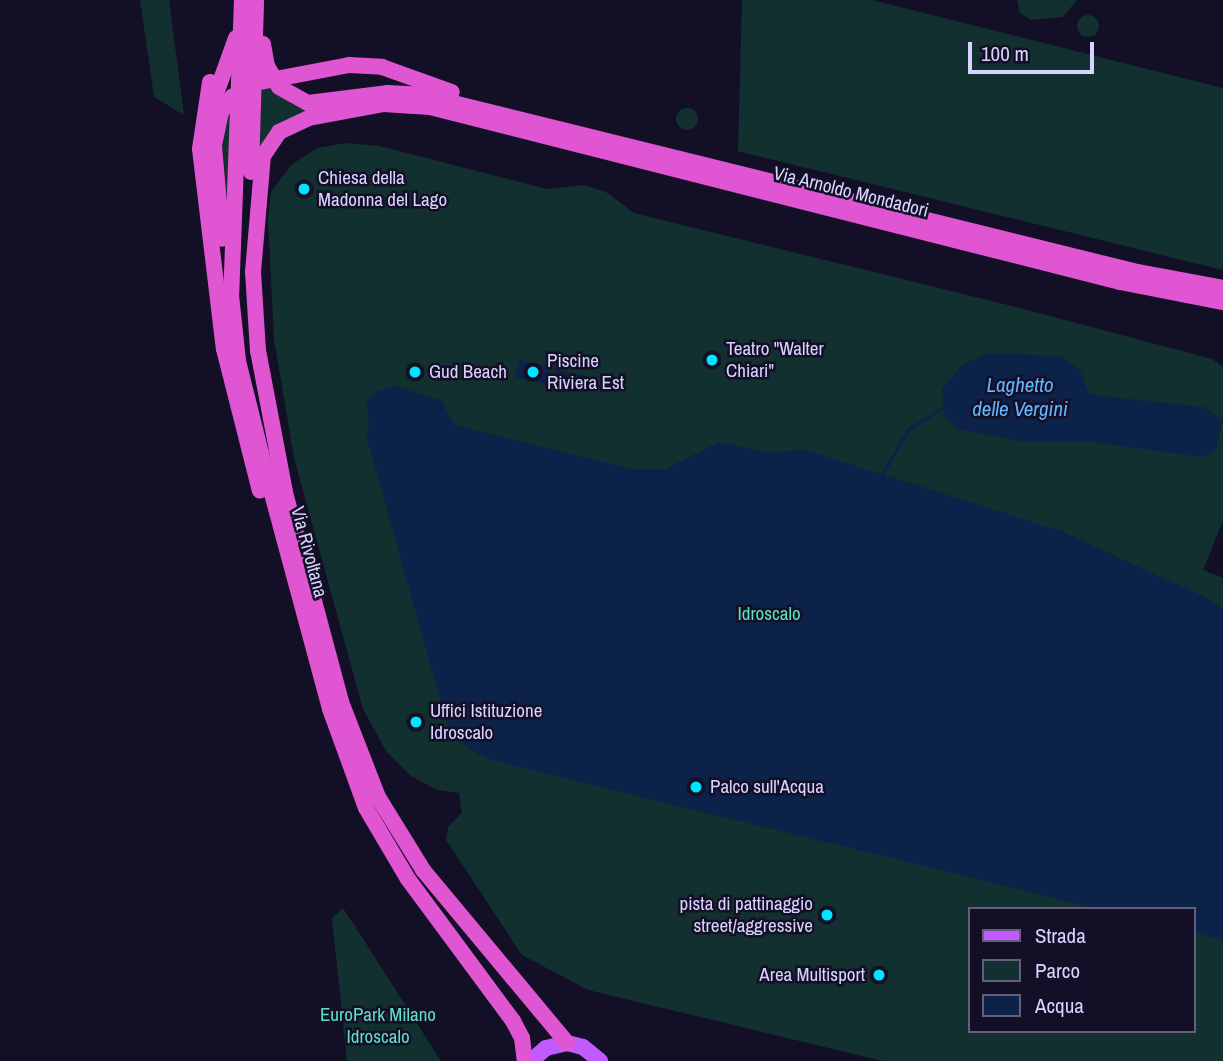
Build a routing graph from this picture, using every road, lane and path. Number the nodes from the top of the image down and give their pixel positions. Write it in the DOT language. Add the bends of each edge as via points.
graph roads {
  1 [pos="236,0"];
  2 [pos="242,0"];
  3 [pos="256,0"];
  4 [pos="262,0"];
  5 [pos="210,82"];
  6 [pos="509,115"];
  7 [pos="205,120"];
  8 [pos="1223,288"];
  9 [pos="1223,302"];
  10 [pos="220,308"];
  11 [pos="285,492"];
  12 [pos="366,808"];
  13 [pos="567,1043"];
  14 [pos="525,1061"];
  15 [pos="531,1061"];
  16 [pos="600,1061"];
  1 -- 7 [label="highway" via="232,58"];
  2 -- 12 [label="highway, Via Rivoltana" via="232,295 238,361 330,709"];
  3 -- 11 [label="highway, Via Rivoltana" via="246,299 253,367"];
  4 -- 6 [label="highway" via="267,66 279,87 293,97 321,104 408,93"];
  5 -- 7 [label="highway"];
  6 -- 8 [label="highway, Via Arnoldo Mondadori" via="1133,271"];
  6 -- 10 [label="highway, bridge" via="382,67 349,65 255,83 232,97 221,111 214,138 223,209"];
  7 -- 10 [label="highway" via="200,149"];
  9 -- 11 [label="highway, Via Arnoldo Mondadori" via="1119,282 425,106 379,104 292,124 266,150 260,172 253,293 258,351"];
  10 -- 12 [label="highway" via="233,394 274,541 334,741"];
  11 -- 13 [label="highway, Via Rivoltana" via="341,702 378,797 423,870"];
  12 -- 14 [label="highway, Via Rivoltana" via="411,884 513,1021 522,1038"];
  13 -- 15 [label="main road" via="544,1049"];
  13 -- 16 [label="main road, Via Rivoltana" via="583,1047"];
}
